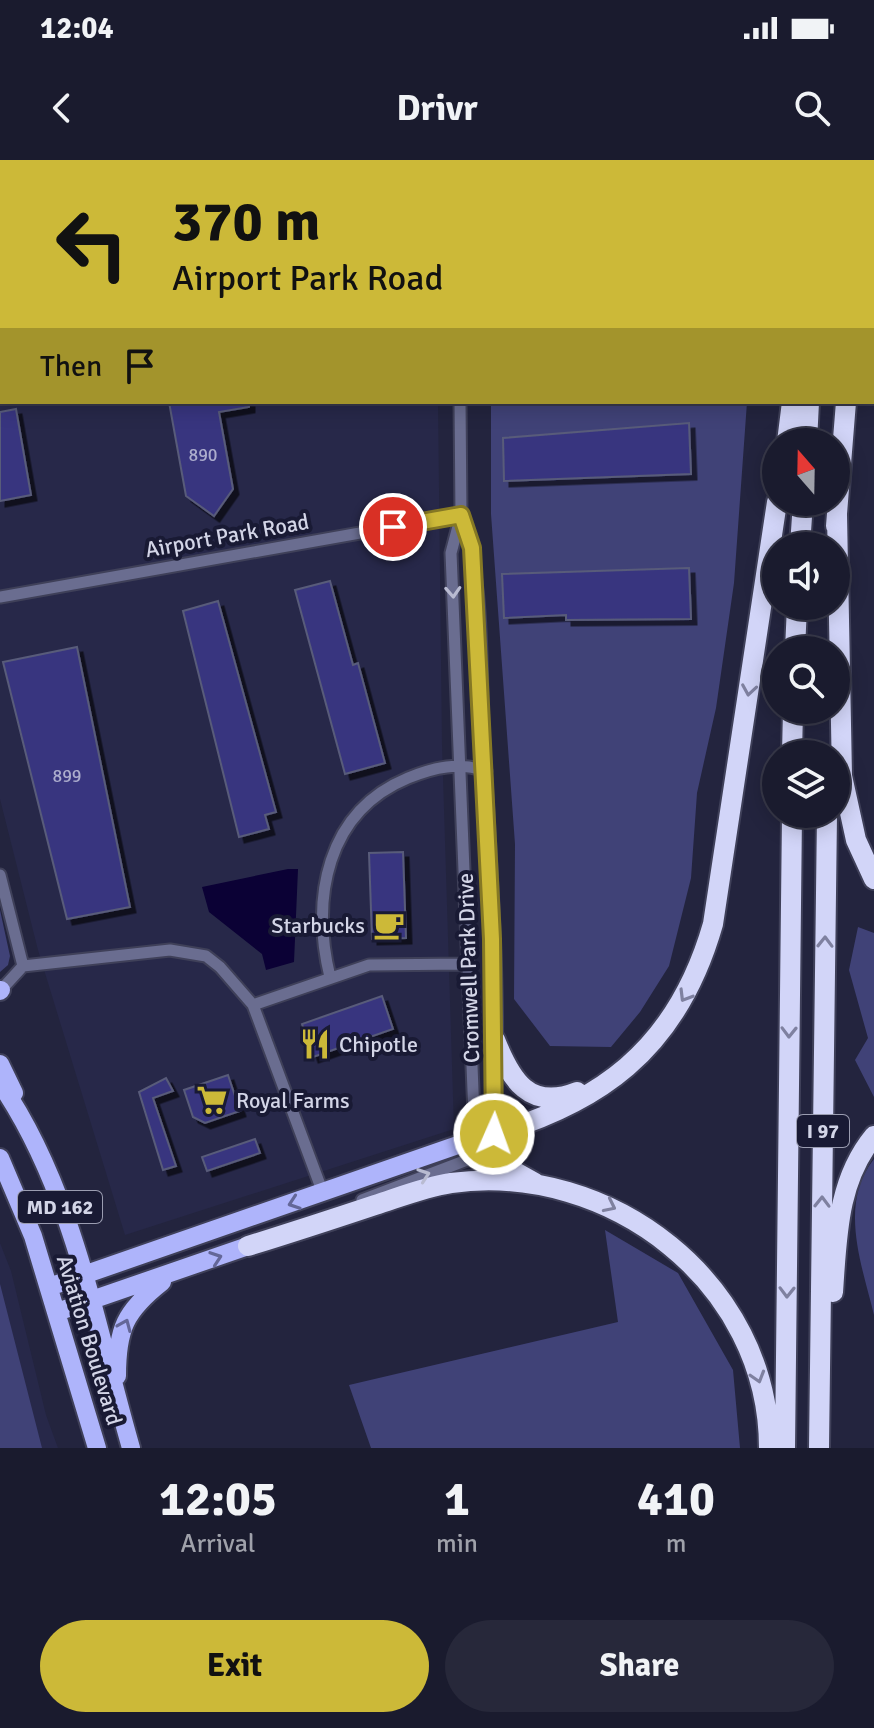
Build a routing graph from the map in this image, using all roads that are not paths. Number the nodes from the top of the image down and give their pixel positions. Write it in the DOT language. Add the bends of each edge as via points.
graph roads {
  1 [pos="460,404"];
  2 [pos="792,404"];
  3 [pos="809,404"];
  4 [pos="846,404"];
  5 [pos="789,428"];
  6 [pos="808,428"];
  7 [pos="844,428"];
  8 [pos="461,515"];
  9 [pos="775,516"];
  10 [pos="837,516"];
  11 [pos="0,597"];
  12 [pos="461,764"];
  13 [pos="486,771"];
  14 [pos="792,828"];
  15 [pos="827,828"];
  16 [pos="0,875"];
  17 [pos="874,879"];
  18 [pos="465,964"];
  19 [pos="23,966"];
  20 [pos="330,977"];
  21 [pos="0,991"];
  22 [pos="253,1005"];
  23 [pos="495,1040"];
  24 [pos="0,1064"];
  25 [pos="614,1078"];
  26 [pos="0,1083"];
  27 [pos="874,1136"];
  28 [pos="33,1140"];
  29 [pos="485,1142"];
  30 [pos="0,1158"];
  31 [pos="535,1183"];
  32 [pos="323,1193"];
  33 [pos="248,1246"];
  34 [pos="175,1272"];
  35 [pos="82,1276"];
  36 [pos="49,1287"];
  37 [pos="89,1301"];
  38 [pos="57,1312"];
  39 [pos="117,1399"];
  40 [pos="97,1448"];
  41 [pos="131,1448"];
  42 [pos="769,1448"];
  43 [pos="785,1448"];
  44 [pos="821,1448"];
  1 -- 8 [label="street, Cromwell Park Drive"];
  2 -- 5 [label="highway"];
  3 -- 6 [label="highway"];
  4 -- 7 [label="highway"];
  8 -- 11 [label="street, Airport Park Road"];
  8 -- 12 [label="street, Cromwell Park Drive, one-way" via="451,553"];
  8 -- 13 [label="street, Cromwell Park Drive" via="472,548"];
  9 -- 25 [label="highway, one-way" via="709,935 696,979 681,1004 661,1033"];
  10 -- 17 [label="highway" via="842,776 856,840"];
  12 -- 13 [label="street"];
  12 -- 18 [label="street, Cromwell Park Drive"];
  12 -- 20 [label="street" via="415,775 374,795 341,834 329,867 322,915"];
  13 -- 23 [label="street, Cromwell Park Drive"];
  14 -- 43 [label="highway, I 97, one-way"];
  44 -- 15 [label="highway, I 97, one-way"];
  16 -- 19 [label="street"];
  18 -- 20 [label="street" via="369,965"];
  18 -- 29 [label="street, Cromwell Park Drive"];
  19 -- 21 [label="street"];
  19 -- 22 [label="street" via="188,951 220,967"];
  20 -- 22 [label="street"];
  22 -- 32 [label="street"];
  23 -- 25 [label="highway" via="520,1086 541,1097 566,1096"];
  23 -- 29 [label="street, Cromwell Park Drive"];
  24 -- 28 [label="main road"];
  25 -- 29 [label="highway" via="565,1107"];
  26 -- 28 [label="main road, Aviation Boulevard / MD 162"];
  27 -- 44 [label="highway" via="850,1175 838,1223"];
  28 -- 35 [label="main road, Aviation Boulevard / MD 162"];
  29 -- 31 [label="highway" via="513,1174"];
  29 -- 32 [label="main road"];
  33 -- 29 [label="street, one-way"];
  30 -- 36 [label="main road, Aviation Boulevard / MD 162"];
  31 -- 33 [label="highway" via="449,1183"];
  31 -- 42 [label="highway, one-way" via="570,1190 628,1215 682,1254 709,1284 753,1362"];
  32 -- 35 [label="main road, one-way"];
  34 -- 33 [label="main road, one-way"];
  34 -- 37 [label="main road"];
  39 -- 34 [label="main road, one-way" via="117,1353 126,1319 138,1301"];
  35 -- 36 [label="main road"];
  35 -- 37 [label="main road, Aviation Boulevard / MD 162"];
  36 -- 38 [label="main road, Aviation Boulevard / MD 162"];
  37 -- 38 [label="main road"];
  37 -- 39 [label="main road, Aviation Boulevard / MD 162"];
  38 -- 40 [label="main road, Aviation Boulevard / MD 162"];
  39 -- 41 [label="main road, Aviation Boulevard / MD 162"];
}
